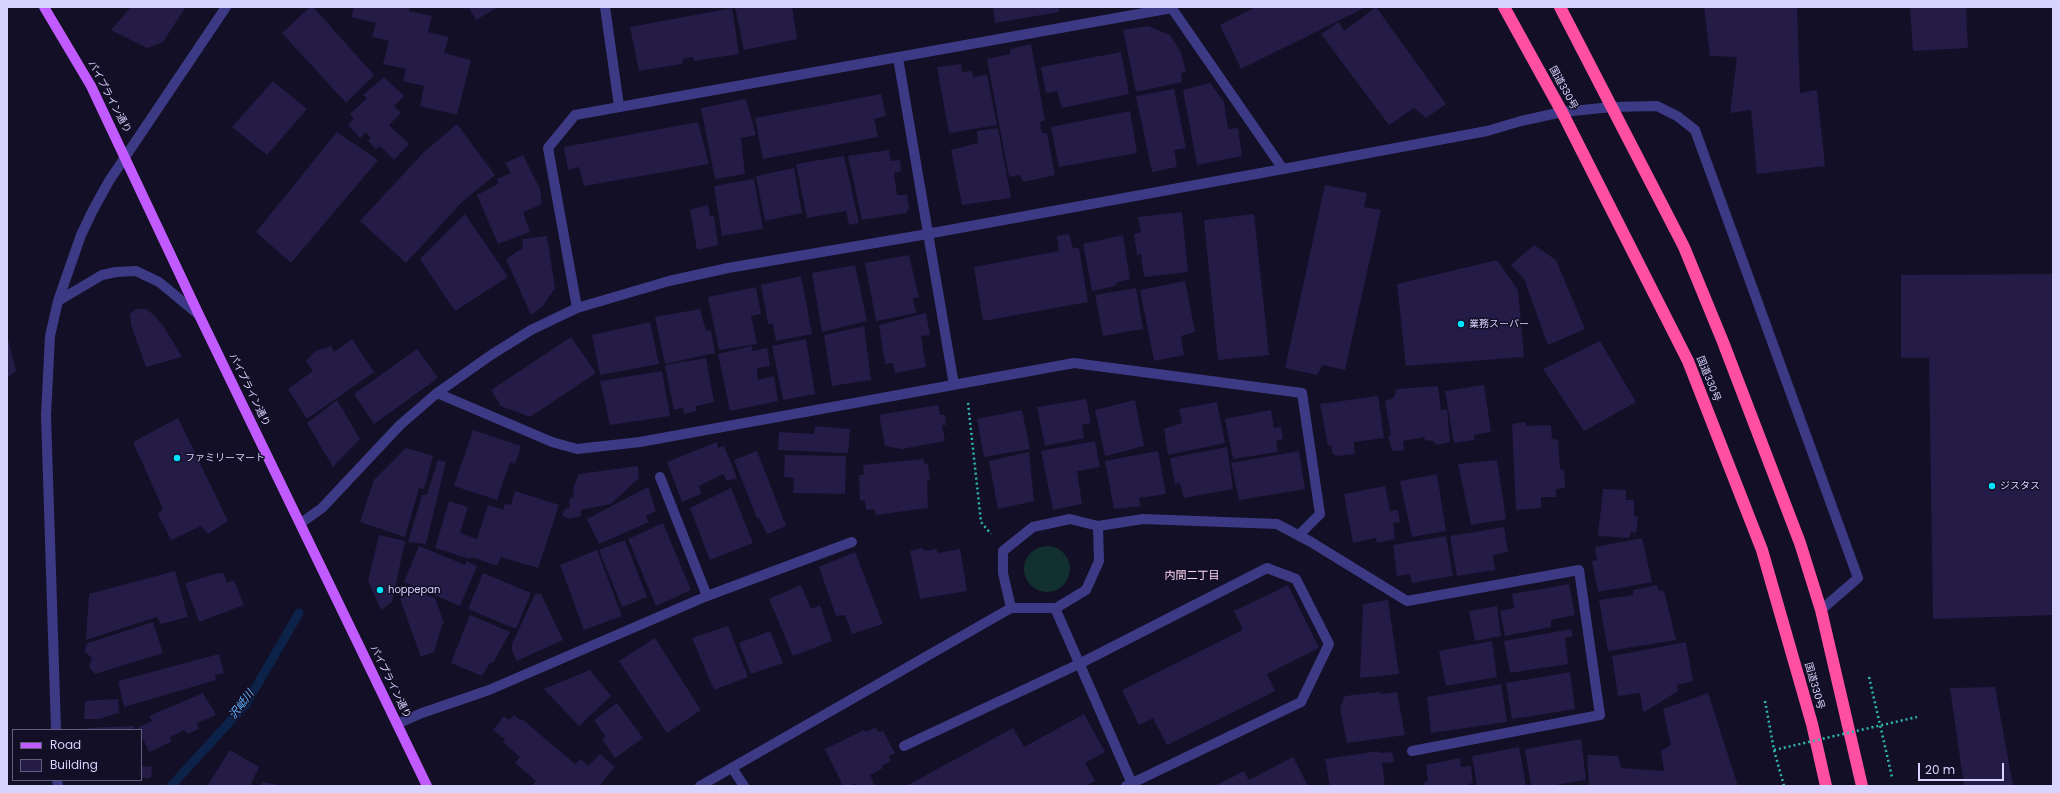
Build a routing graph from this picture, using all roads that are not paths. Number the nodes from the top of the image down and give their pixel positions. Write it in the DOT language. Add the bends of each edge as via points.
graph roads {
  1 [pos="44,7"];
  2 [pos="226,7"];
  3 [pos="605,7"];
  4 [pos="1172,7"];
  5 [pos="1504,7"];
  6 [pos="1560,7"];
  7 [pos="898,58"];
  8 [pos="619,106"];
  9 [pos="1612,107"];
  10 [pos="1562,112"];
  11 [pos="125,156"];
  12 [pos="1283,169"];
  13 [pos="929,234"];
  14 [pos="58,301"];
  15 [pos="577,308"];
  16 [pos="199,315"];
  17 [pos="954,384"];
  18 [pos="437,393"];
  19 [pos="660,477"];
  20 [pos="301,523"];
  21 [pos="1098,526"];
  22 [pos="1299,535"];
  23 [pos="852,542"];
  24 [pos="706,596"];
  25 [pos="1011,608"];
  26 [pos="1055,608"];
  27 [pos="1821,610"];
  28 [pos="1079,664"];
  29 [pos="397,724"];
  30 [pos="56,729"];
  31 [pos="904,746"];
  32 [pos="1412,751"];
  33 [pos="732,768"];
  34 [pos="1131,785"];
  35 [pos="427,786"];
  36 [pos="700,786"];
  37 [pos="744,786"];
  38 [pos="1826,786"];
  39 [pos="1862,786"];
  1 -- 11 [label="main road, パイプライン通り" via="91,86"];
  2 -- 11 [label="street"];
  3 -- 8 [label="street"];
  4 -- 7 [label="street"];
  4 -- 12 [label="street"];
  5 -- 10 [label="highway, 国道330号"];
  6 -- 9 [label="highway"];
  7 -- 8 [label="street"];
  7 -- 13 [label="street"];
  8 -- 15 [label="street" via="575,115 548,148"];
  9 -- 10 [label="street"];
  9 -- 27 [label="highway" via="1684,247 1800,543"];
  9 -- 27 [label="street" via="1658,106 1695,130 1858,578"];
  10 -- 12 [label="street" via="1488,131"];
  10 -- 38 [label="highway, 国道330号" via="1688,361 1726,455 1762,550 1812,724"];
  11 -- 14 [label="street" via="81,235"];
  11 -- 16 [label="main road, パイプライン通り"];
  12 -- 13 [label="street"];
  13 -- 15 [label="street" via="728,268 669,281"];
  13 -- 17 [label="street"];
  14 -- 16 [label="street" via="102,275 136,272 159,282"];
  14 -- 30 [label="street" via="50,336 46,414"];
  15 -- 18 [label="street" via="531,330 498,350"];
  16 -- 20 [label="main road, パイプライン通り"];
  17 -- 18 [label="street" via="640,442 577,448 552,442"];
  17 -- 22 [label="street" via="1074,363 1302,393 1320,514"];
  18 -- 20 [label="street" via="400,425 322,508"];
  19 -- 24 [label="street"];
  20 -- 29 [label="main road, パイプライン通り"];
  21 -- 22 [label="street" via="1143,519 1269,523 1277,524"];
  21 -- 25 [label="street" via="1070,519 1033,527 1003,551 1003,573"];
  21 -- 26 [label="street" via="1099,561 1086,590"];
  22 -- 32 [label="street" via="1407,601 1579,570 1600,715"];
  23 -- 24 [label="street"];
  24 -- 29 [label="street" via="489,690"];
  25 -- 26 [label="street"];
  25 -- 33 [label="street"];
  26 -- 28 [label="street"];
  27 -- 39 [label="highway"];
  28 -- 31 [label="street"];
  28 -- 34 [label="street"];
  28 -- 34 [label="street" via="1267,568 1296,579 1329,644 1301,702"];
  29 -- 35 [label="main road, パイプライン通り"];
  33 -- 36 [label="street"];
  33 -- 37 [label="street"];
}
